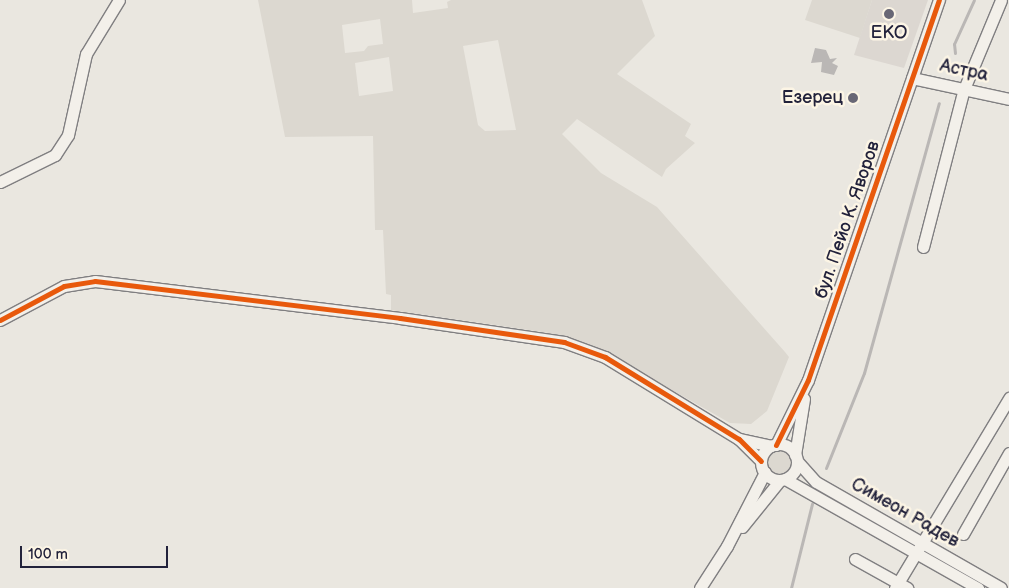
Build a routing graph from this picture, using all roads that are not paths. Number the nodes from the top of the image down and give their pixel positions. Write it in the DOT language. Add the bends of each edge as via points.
graph roads {
  1 [pos="119,0"];
  2 [pos="939,0"];
  3 [pos="1001,0"];
  4 [pos="912,78"];
  5 [pos="964,89"];
  6 [pos="1009,99"];
  7 [pos="0,182"];
  8 [pos="923,247"];
  9 [pos="0,320"];
  10 [pos="808,380"];
  11 [pos="1009,398"];
  12 [pos="739,439"];
  13 [pos="774,446"];
  14 [pos="1009,452"];
  15 [pos="796,458"];
  16 [pos="763,467"];
  17 [pos="783,479"];
  18 [pos="963,534"];
  19 [pos="727,546"];
  20 [pos="918,547"];
  21 [pos="855,559"];
  22 [pos="900,586"];
  23 [pos="700,588"];
  24 [pos="978,588"];
  25 [pos="1001,588"];
  1 -- 7 [label="street" via="86,54 68,135 55,155"];
  2 -- 4 [label="street, бул. Пейо К. Яворов"];
  3 -- 5 [label="street"];
  4 -- 5 [label="street, Астра"];
  4 -- 10 [label="street, бул. Пейо К. Яворов"];
  5 -- 6 [label="street, Астра"];
  5 -- 8 [label="street"];
  9 -- 12 [label="street" via="64,286 95,281 400,318 564,342 605,357"];
  10 -- 13 [label="street, бул. Пейо К. Яворов"];
  10 -- 15 [label="street, бул. Пейо К. Яворов" via="796,436"];
  11 -- 20 [label="street"];
  12 -- 13 [label="street"];
  12 -- 16 [label="street"];
  13 -- 15 [label="street" via="789,448"];
  13 -- 16 [label="street"];
  14 -- 18 [label="street"];
  15 -- 17 [label="street" via="794,472"];
  15 -- 20 [label="street, Симеон Радев" via="816,482"];
  16 -- 17 [label="street"];
  16 -- 19 [label="street"];
  17 -- 19 [label="street"];
  17 -- 20 [label="street, Симеон Радев"];
  19 -- 23 [label="street"];
  20 -- 22 [label="street"];
  20 -- 24 [label="street, Симеон Радев"];
  20 -- 25 [label="street, Симеон Радев"];
  21 -- 22 [label="street"];
}
